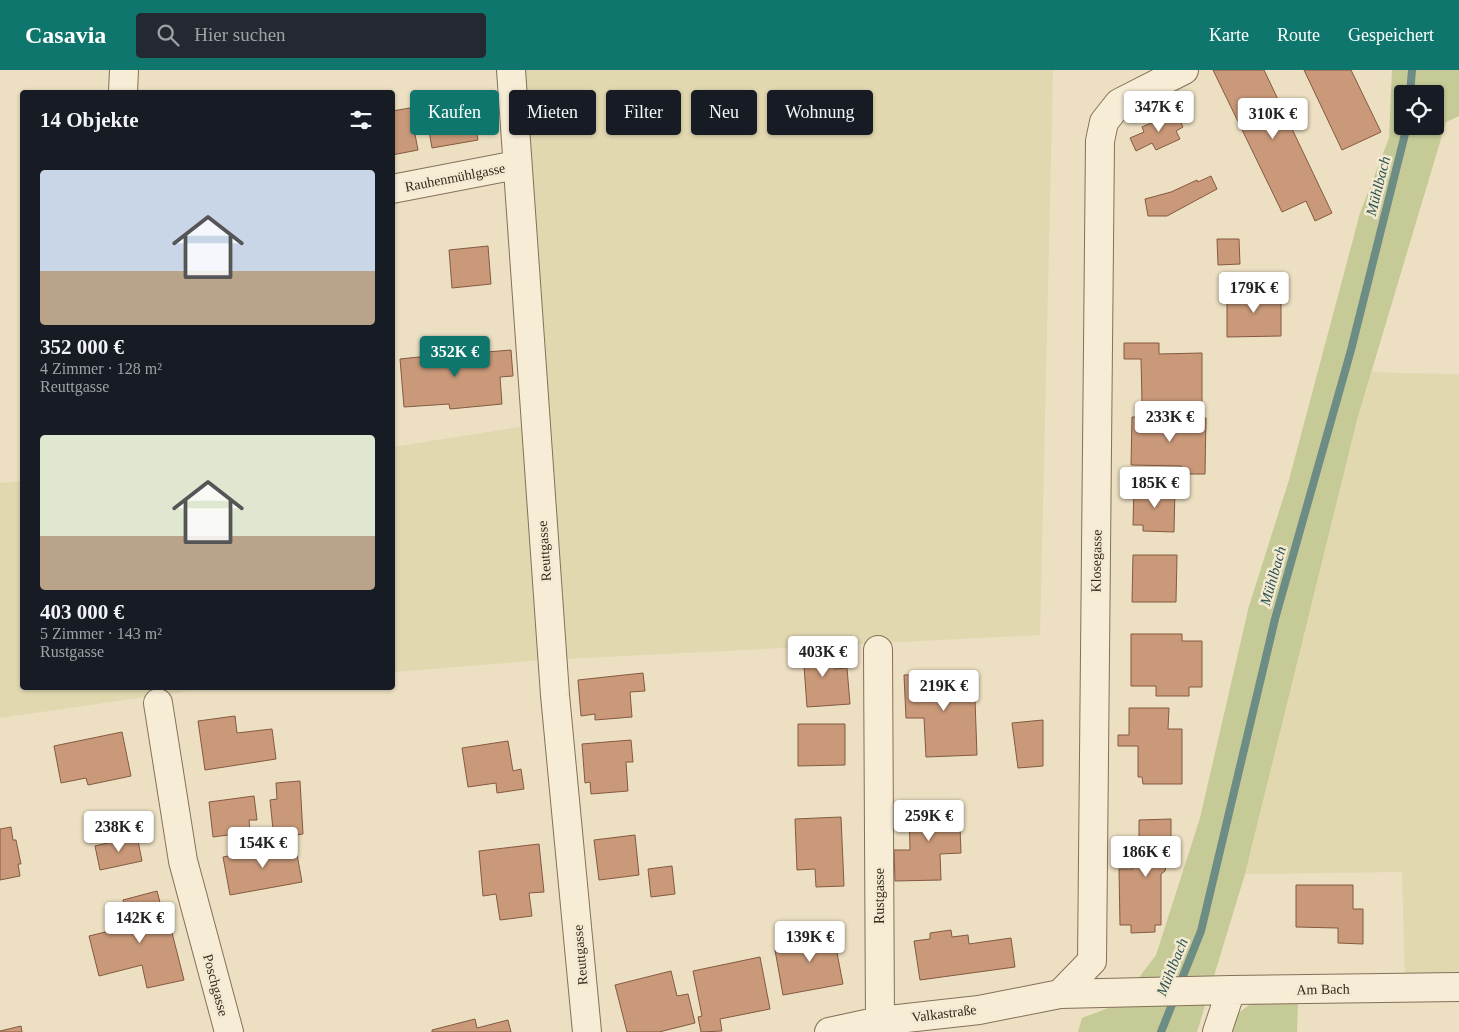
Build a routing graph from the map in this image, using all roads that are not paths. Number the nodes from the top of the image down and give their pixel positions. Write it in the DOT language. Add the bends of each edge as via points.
graph roads {
  1 [pos="124,70"];
  2 [pos="511,70"];
  3 [pos="1184,70"];
  4 [pos="123,90"];
  5 [pos="518,165"];
  6 [pos="395,188"];
  7 [pos="878,650"];
  8 [pos="158,703"];
  9 [pos="1459,988"];
  10 [pos="1218,990"];
  11 [pos="1158,992"];
  12 [pos="1060,994"];
  13 [pos="880,1021"];
  14 [pos="229,1032"];
  15 [pos="587,1032"];
  16 [pos="829,1032"];
  17 [pos="1217,1032"];
  1 -- 4 [label="street"];
  2 -- 5 [label="street, Reuttgasse"];
  3 -- 12 [label="street, Klosegasse" via="1119,102 1104,122 1100,141 1092,961"];
  5 -- 6 [label="street, Rauhenmühlgasse"];
  5 -- 15 [label="street, Reuttgasse" via="555,695"];
  7 -- 13 [label="street, Rustgasse"];
  8 -- 14 [label="street, Poschgasse" via="183,861"];
  9 -- 10 [label="street, Am Bach"];
  10 -- 11 [label="street, Am Bach"];
  10 -- 17 [label="street"];
  11 -- 12 [label="street, Valkastraße"];
  12 -- 13 [label="street, Valkastraße" via="979,1010"];
  13 -- 16 [label="street, Valkastraße"];
}
